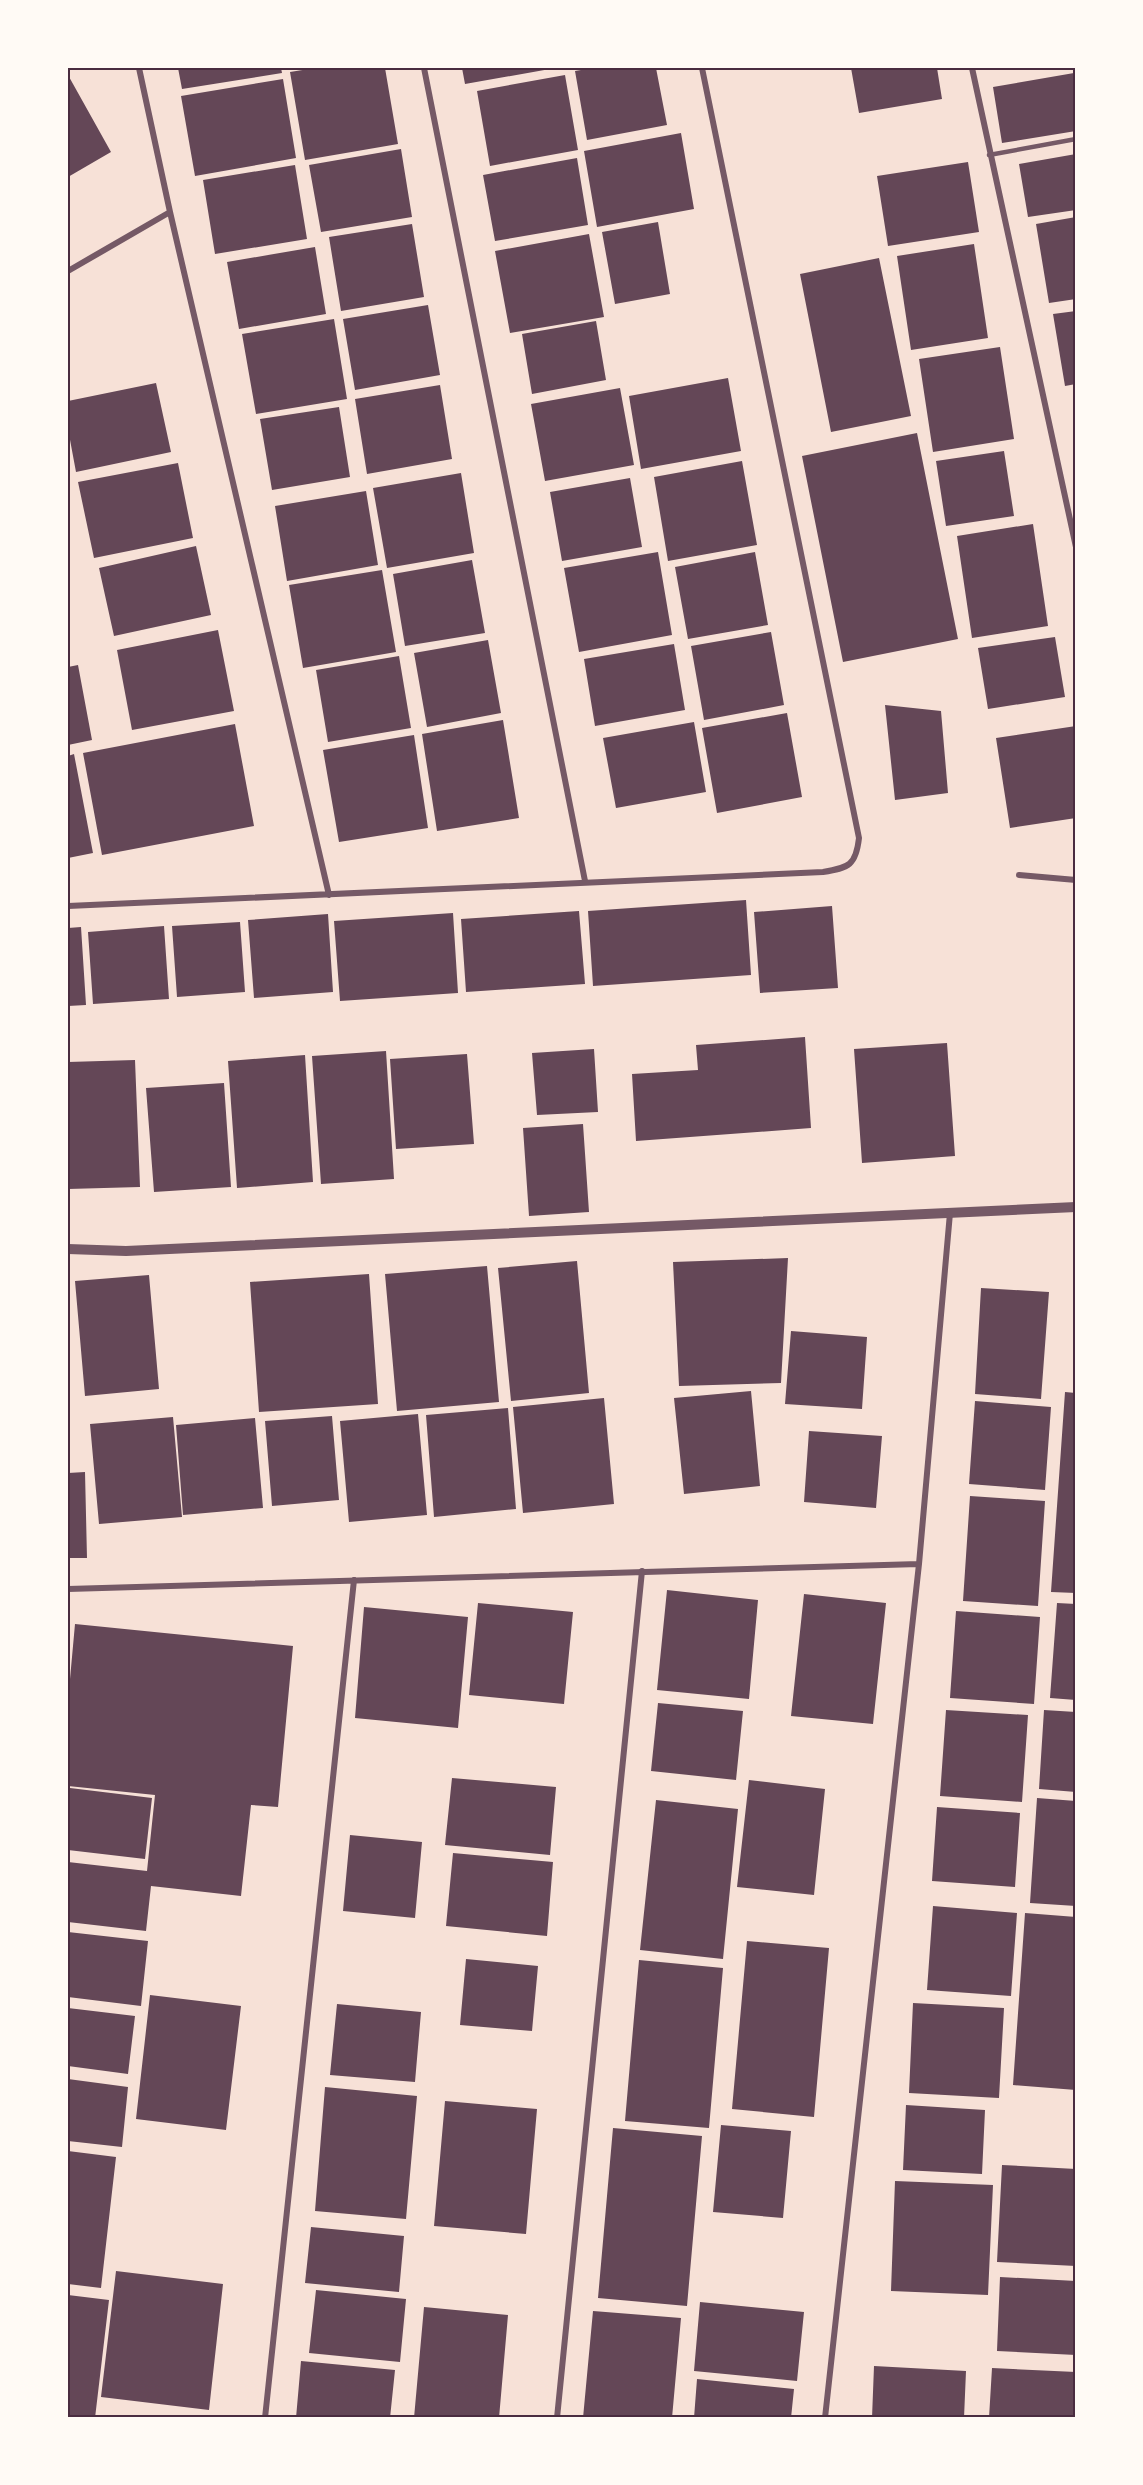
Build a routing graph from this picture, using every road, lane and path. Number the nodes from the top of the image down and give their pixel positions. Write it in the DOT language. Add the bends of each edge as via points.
graph roads {
  1 [pos="140,68"];
  2 [pos="424,68"];
  3 [pos="702,68"];
  4 [pos="972,68"];
  5 [pos="1076,139"];
  6 [pos="989,155"];
  7 [pos="170,212"];
  8 [pos="68,271"];
  9 [pos="1076,547"];
  10 [pos="1019,875"];
  11 [pos="1076,880"];
  12 [pos="585,881"];
  13 [pos="329,895"];
  14 [pos="68,906"];
  15 [pos="1076,1208"];
  16 [pos="950,1213"];
  17 [pos="68,1249"];
  18 [pos="919,1564"];
  19 [pos="642,1571"];
  20 [pos="354,1580"];
  21 [pos="68,1588"];
  22 [pos="265,2418"];
  23 [pos="557,2418"];
  24 [pos="825,2418"];
  1 -- 7 [label="street"];
  2 -- 12 [label="street"];
  3 -- 12 [label="street" via="859,838 857,855 850,865 823,872"];
  4 -- 6 [label="street"];
  5 -- 6 [label="lane"];
  6 -- 9 [label="street"];
  7 -- 8 [label="street"];
  7 -- 13 [label="street"];
  10 -- 11 [label="street"];
  12 -- 13 [label="street"];
  13 -- 14 [label="street"];
  15 -- 16 [label="street"];
  16 -- 17 [label="street" via="126,1251"];
  16 -- 18 [label="street"];
  18 -- 19 [label="street"];
  18 -- 24 [label="street"];
  19 -- 20 [label="street"];
  19 -- 23 [label="street"];
  20 -- 21 [label="street"];
  20 -- 22 [label="street"];
}
